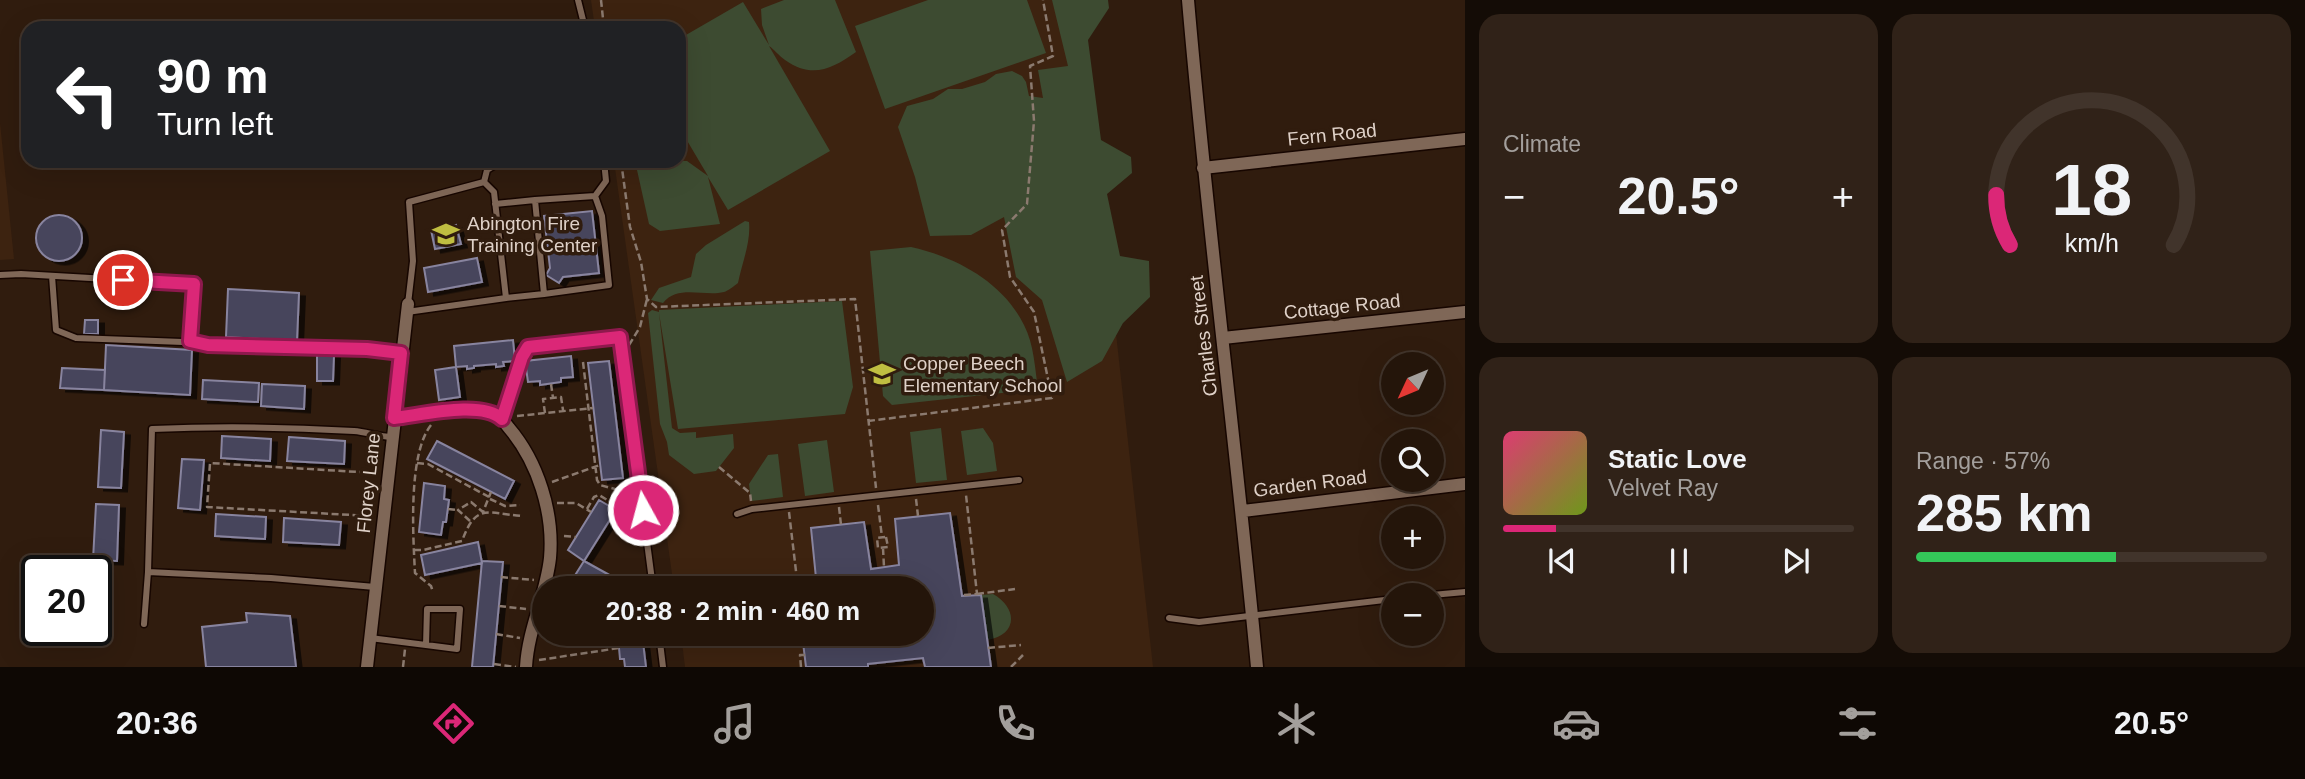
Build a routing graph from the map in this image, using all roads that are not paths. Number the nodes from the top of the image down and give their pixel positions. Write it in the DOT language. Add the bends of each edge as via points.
graph roads {
  1 [pos="578,0"];
  2 [pos="1188,0"];
  3 [pos="583,21"];
  4 [pos="1465,139"];
  5 [pos="490,168"];
  6 [pos="605,168"];
  7 [pos="1203,168"];
  8 [pos="484,181"];
  9 [pos="594,196"];
  10 [pos="535,200"];
  11 [pos="495,204"];
  12 [pos="0,275"];
  13 [pos="52,276"];
  14 [pos="544,294"];
  15 [pos="506,298"];
  16 [pos="407,308"];
  17 [pos="1465,312"];
  18 [pos="1223,338"];
  19 [pos="190,341"];
  20 [pos="401,353"];
  21 [pos="394,418"];
  22 [pos="502,419"];
  23 [pos="392,437"];
  24 [pos="1019,480"];
  25 [pos="1465,484"];
  26 [pos="1242,511"];
  27 [pos="737,514"];
  28 [pos="148,572"];
  29 [pos="651,576"];
  30 [pos="377,587"];
  31 [pos="1465,592"];
  32 [pos="1444,594"];
  33 [pos="1381,600"];
  34 [pos="1252,615"];
  35 [pos="1169,618"];
  36 [pos="144,624"];
  37 [pos="370,638"];
  38 [pos="426,645"];
  39 [pos="660,646"];
  40 [pos="367,667"];
  41 [pos="526,667"];
  42 [pos="663,667"];
  43 [pos="1258,667"];
  1 -- 3 [label="lane"];
  2 -- 7 [label="street, Charles Street"];
  4 -- 7 [label="street, Fern Road"];
  5 -- 8 [label="lane"];
  6 -- 9 [label="lane" via="606,181"];
  7 -- 18 [label="street, Charles Street"];
  8 -- 11 [label="lane" via="494,192"];
  8 -- 16 [label="lane" via="409,202 414,261"];
  9 -- 10 [label="lane"];
  9 -- 14 [label="lane" via="602,216 609,285"];
  10 -- 11 [label="lane"];
  10 -- 14 [label="lane"];
  11 -- 15 [label="lane"];
  12 -- 13 [label="lane"];
  13 -- 19 [label="lane" via="56,330 90,340"];
  13 -- 19 [label="lane" via="194,284"];
  14 -- 15 [label="lane"];
  15 -- 16 [label="lane"];
  16 -- 20 [label="street, Florey Lane"];
  17 -- 18 [label="street, Cottage Road"];
  18 -- 26 [label="street, Charles Street"];
  19 -- 20 [label="lane"];
  20 -- 21 [label="street, Florey Lane"];
  21 -- 22 [label="street" via="472,409 496,413"];
  21 -- 23 [label="street, Florey Lane"];
  22 -- 29 [label="lane" via="528,347 620,337"];
  22 -- 41 [label="street" via="521,442 548,514 550,556"];
  23 -- 28 [label="lane" via="278,428 152,429"];
  23 -- 30 [label="street, Florey Lane"];
  24 -- 27 [label="lane"];
  25 -- 26 [label="street, Garden Road"];
  26 -- 34 [label="street, Charles Street"];
  28 -- 30 [label="lane"];
  28 -- 36 [label="lane"];
  30 -- 37 [label="street, Florey Lane"];
  31 -- 32 [label="lane"];
  33 -- 34 [label="lane"];
  34 -- 35 [label="lane" via="1199,622"];
  34 -- 43 [label="street, Charles Street"];
  37 -- 38 [label="lane"];
  37 -- 40 [label="street, Florey Lane"];
  38 -- 38 [label="lane" via="427,609 460,609 457,649"];
  39 -- 42 [label="lane"];
}
